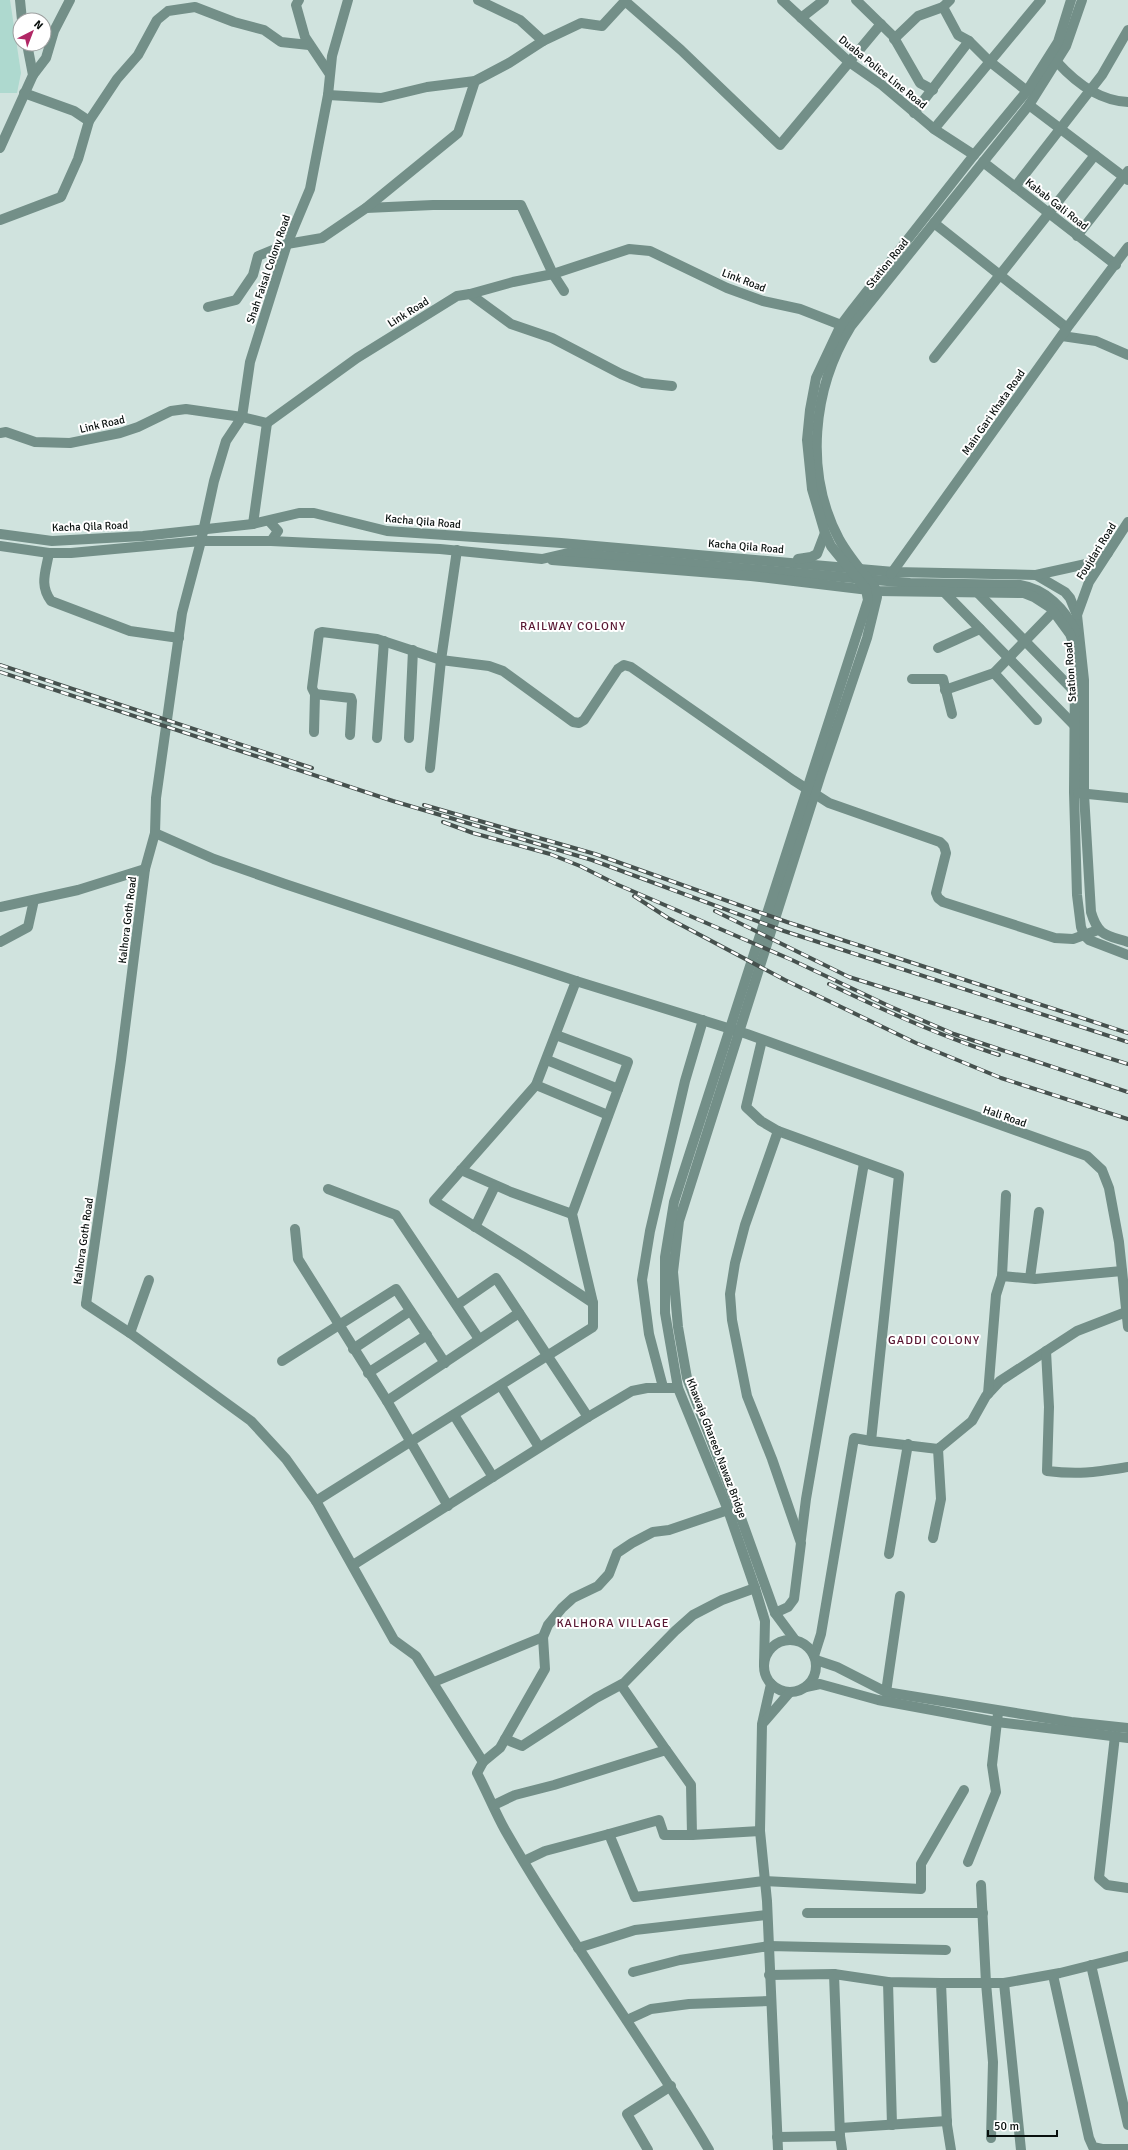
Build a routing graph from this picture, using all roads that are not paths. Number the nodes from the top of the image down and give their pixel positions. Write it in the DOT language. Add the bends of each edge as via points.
graph roads {
  1 [pos="20,0"];
  2 [pos="70,0"];
  3 [pos="299,0"];
  4 [pos="348,0"];
  5 [pos="478,0"];
  6 [pos="782,0"];
  7 [pos="824,0"];
  8 [pos="856,0"];
  9 [pos="1041,0"];
  10 [pos="1071,0"];
  11 [pos="1082,0"];
  12 [pos="626,1"];
  13 [pos="946,4"];
  14 [pos="21,12"];
  15 [pos="801,18"];
  16 [pos="881,24"];
  17 [pos="1128,30"];
  18 [pos="894,38"];
  19 [pos="543,41"];
  20 [pos="969,42"];
  21 [pos="309,45"];
  22 [pos="29,52"];
  23 [pos="989,61"];
  24 [pos="849,62"];
  25 [pos="1058,62"];
  26 [pos="329,73"];
  27 [pos="33,75"];
  28 [pos="475,81"];
  29 [pos="933,90"];
  30 [pos="1090,90"];
  31 [pos="1028,91"];
  32 [pos="24,93"];
  33 [pos="328,95"];
  34 [pos="1128,102"];
  35 [pos="1029,105"];
  36 [pos="914,113"];
  37 [pos="89,121"];
  38 [pos="934,129"];
  39 [pos="1060,129"];
  40 [pos="0,148"];
  41 [pos="974,155"];
  42 [pos="1095,155"];
  43 [pos="983,162"];
  44 [pos="1126,176"];
  45 [pos="1015,187"];
  46 [pos="366,208"];
  47 [pos="1048,213"];
  48 [pos="0,220"];
  49 [pos="934,223"];
  50 [pos="1077,236"];
  51 [pos="287,244"];
  52 [pos="1128,247"];
  53 [pos="1116,265"];
  54 [pos="553,274"];
  55 [pos="999,275"];
  56 [pos="564,292"];
  57 [pos="470,294"];
  58 [pos="208,307"];
  59 [pos="841,325"];
  60 [pos="1064,332"];
  61 [pos="1128,355"];
  62 [pos="934,358"];
  63 [pos="672,386"];
  64 [pos="242,417"];
  65 [pos="267,423"];
  66 [pos="0,433"];
  67 [pos="269,521"];
  68 [pos="1128,522"];
  69 [pos="253,524"];
  70 [pos="204,528"];
  71 [pos="824,532"];
  72 [pos="0,534"];
  73 [pos="271,541"];
  74 [pos="201,542"];
  75 [pos="540,542"];
  76 [pos="0,546"];
  77 [pos="457,550"];
  78 [pos="49,553"];
  79 [pos="568,553"];
  80 [pos="1108,553"];
  81 [pos="542,559"];
  82 [pos="776,561"];
  83 [pos="847,568"];
  84 [pos="859,569"];
  85 [pos="894,572"];
  86 [pos="1036,575"];
  87 [pos="866,589"];
  88 [pos="877,591"];
  89 [pos="944,592"];
  90 [pos="977,592"];
  91 [pos="1054,611"];
  92 [pos="1074,620"];
  93 [pos="980,629"];
  94 [pos="179,638"];
  95 [pos="384,641"];
  96 [pos="1025,641"];
  97 [pos="1076,641"];
  98 [pos="938,648"];
  99 [pos="413,650"];
  100 [pos="1008,658"];
  101 [pos="441,660"];
  102 [pos="994,674"];
  103 [pos="912,679"];
  104 [pos="945,690"];
  105 [pos="1075,692"];
  106 [pos="315,694"];
  107 [pos="952,714"];
  108 [pos="1037,720"];
  109 [pos="1075,726"];
  110 [pos="314,732"];
  111 [pos="350,735"];
  112 [pos="377,738"];
  113 [pos="409,738"];
  114 [pos="430,768"];
  115 [pos="817,772"];
  116 [pos="1074,792"];
  117 [pos="1084,794"];
  118 [pos="1128,798"];
  119 [pos="155,833"];
  120 [pos="145,869"];
  121 [pos="34,900"];
  122 [pos="0,907"];
  123 [pos="1098,930"];
  124 [pos="1084,935"];
  125 [pos="0,942"];
  126 [pos="1128,942"];
  127 [pos="1128,955"];
  128 [pos="576,981"];
  129 [pos="703,1020"];
  130 [pos="556,1035"];
  131 [pos="762,1040"];
  132 [pos="547,1060"];
  133 [pos="719,1078"];
  134 [pos="536,1085"];
  135 [pos="618,1089"];
  136 [pos="608,1115"];
  137 [pos="778,1131"];
  138 [pos="864,1163"];
  139 [pos="462,1170"];
  140 [pos="495,1186"];
  141 [pos="328,1189"];
  142 [pos="1006,1195"];
  143 [pos="1039,1212"];
  144 [pos="572,1214"];
  145 [pos="475,1227"];
  146 [pos="295,1228"];
  147 [pos="1122,1271"];
  148 [pos="1002,1276"];
  149 [pos="1030,1278"];
  150 [pos="149,1280"];
  151 [pos="593,1303"];
  152 [pos="457,1305"];
  153 [pos="410,1311"];
  154 [pos="1126,1312"];
  155 [pos="519,1313"];
  156 [pos="339,1325"];
  157 [pos="1128,1327"];
  158 [pos="130,1333"];
  159 [pos="427,1335"];
  160 [pos="480,1339"];
  161 [pos="353,1349"];
  162 [pos="1046,1351"];
  163 [pos="547,1356"];
  164 [pos="282,1361"];
  165 [pos="445,1363"];
  166 [pos="368,1373"];
  167 [pos="501,1386"];
  168 [pos="663,1387"];
  169 [pos="678,1388"];
  170 [pos="988,1394"];
  171 [pos="387,1401"];
  172 [pos="454,1415"];
  173 [pos="588,1417"];
  174 [pos="872,1441"];
  175 [pos="411,1442"];
  176 [pos="908,1444"];
  177 [pos="539,1447"];
  178 [pos="938,1449"];
  179 [pos="1128,1467"];
  180 [pos="493,1477"];
  181 [pos="316,1501"];
  182 [pos="448,1506"];
  183 [pos="728,1510"];
  184 [pos="933,1538"];
  185 [pos="801,1543"];
  186 [pos="889,1554"];
  187 [pos="353,1565"];
  188 [pos="755,1588"];
  189 [pos="900,1596"];
  190 [pos="775,1613"];
  191 [pos="543,1637"];
  192 [pos="795,1640"];
  193 [pos="815,1658"];
  194 [pos="764,1665"];
  195 [pos="434,1682"];
  196 [pos="771,1684"];
  197 [pos="620,1685"];
  198 [pos="806,1687"];
  199 [pos="790,1692"];
  200 [pos="886,1692"];
  201 [pos="998,1711"];
  202 [pos="998,1722"];
  203 [pos="762,1724"];
  204 [pos="1128,1728"];
  205 [pos="1115,1736"];
  206 [pos="1128,1738"];
  207 [pos="505,1739"];
  208 [pos="666,1750"];
  209 [pos="483,1762"];
  210 [pos="964,1790"];
  211 [pos="494,1805"];
  212 [pos="760,1831"];
  213 [pos="609,1834"];
  214 [pos="692,1835"];
  215 [pos="524,1861"];
  216 [pos="968,1862"];
  217 [pos="764,1880"];
  218 [pos="981,1885"];
  219 [pos="1128,1888"];
  220 [pos="806,1912"];
  221 [pos="983,1913"];
  222 [pos="767,1915"];
  223 [pos="769,1946"];
  224 [pos="578,1948"];
  225 [pos="946,1950"];
  226 [pos="1128,1956"];
  227 [pos="1091,1966"];
  228 [pos="633,1972"];
  229 [pos="834,1974"];
  230 [pos="770,1975"];
  231 [pos="1053,1975"];
  232 [pos="888,1982"];
  233 [pos="1004,1982"];
  234 [pos="986,1983"];
  235 [pos="941,1984"];
  236 [pos="770,2001"];
  237 [pos="627,2020"];
  238 [pos="671,2086"];
  239 [pos="947,2121"];
  240 [pos="892,2125"];
  241 [pos="1128,2125"];
  242 [pos="840,2132"];
  243 [pos="777,2137"];
  244 [pos="991,2138"];
  245 [pos="1128,2149"];
  246 [pos="648,2150"];
  247 [pos="709,2150"];
  248 [pos="778,2150"];
  249 [pos="842,2150"];
  250 [pos="951,2150"];
  251 [pos="1021,2150"];
  1 -- 14 [label="street"];
  2 -- 27 [label="street" via="54,32 46,58"];
  3 -- 21 [label="street" via="296,6"];
  4 -- 26 [label="street, Shah Faisal Colony Road"];
  5 -- 19 [label="street" via="520,20"];
  6 -- 15 [label="street, Duaba Police Line Road"];
  7 -- 15 [label="street"];
  8 -- 16 [label="street"];
  9 -- 23 [label="street"];
  10 -- 31 [label="street, Station Road" via="1058,42"];
  11 -- 25 [label="street, Station Road"];
  12 -- 19 [label="street" via="602,26 581,23"];
  12 -- 24 [label="street" via="780,145"];
  13 -- 18 [label="street" via="918,16"];
  13 -- 20 [label="street" via="958,35"];
  15 -- 24 [label="street, Duaba Police Line Road"];
  16 -- 18 [label="street"];
  16 -- 24 [label="street"];
  17 -- 30 [label="street"];
  18 -- 29 [label="street" via="920,84"];
  19 -- 28 [label="street" via="509,64"];
  20 -- 23 [label="street"];
  20 -- 29 [label="street"];
  21 -- 26 [label="street"];
  21 -- 37 [label="street" via="281,42 264,30 195,7 168,11 157,20 138,55 117,79"];
  22 -- 27 [label="street"];
  23 -- 31 [label="street"];
  23 -- 38 [label="street"];
  24 -- 36 [label="street, Duaba Police Line Road" via="882,85"];
  25 -- 30 [label="street" via="1067,73"];
  25 -- 35 [label="street, Station Road"];
  26 -- 33 [label="street, Shah Faisal Colony Road"];
  27 -- 32 [label="street"];
  28 -- 33 [label="street" via="427,87 381,98"];
  28 -- 46 [label="street" via="458,133"];
  29 -- 36 [label="street"];
  30 -- 34 [label="street" via="1096,95"];
  30 -- 39 [label="street"];
  31 -- 41 [label="street, Station Road"];
  32 -- 37 [label="street" via="74,111"];
  32 -- 40 [label="street"];
  33 -- 51 [label="street, Shah Faisal Colony Road" via="310,189"];
  35 -- 39 [label="street"];
  35 -- 43 [label="street, Station Road"];
  36 -- 38 [label="street, Duaba Police Line Road"];
  37 -- 48 [label="street" via="78,159 62,197"];
  38 -- 41 [label="street, Duaba Police Line Road"];
  39 -- 42 [label="street"];
  39 -- 45 [label="street"];
  41 -- 59 [label="street, Station Road"];
  42 -- 44 [label="street"];
  42 -- 47 [label="street"];
  43 -- 45 [label="street, Kabab Gali Road"];
  43 -- 49 [label="street, Station Road"];
  44 -- 50 [label="street"];
  45 -- 47 [label="street, Kabab Gali Road"];
  46 -- 51 [label="street" via="322,238"];
  46 -- 54 [label="street" via="521,205"];
  47 -- 50 [label="street, Kabab Gali Road"];
  47 -- 55 [label="street"];
  49 -- 55 [label="street"];
  49 -- 84 [label="street, Station Road" via="851,326 831,370 822,398 817,436 819,481 838,538"];
  50 -- 53 [label="street, Kabab Gali Road"];
  51 -- 58 [label="street" via="258,256 253,275 236,300"];
  51 -- 64 [label="street, Shah Faisal Colony Road" via="250,362"];
  52 -- 53 [label="street, Main Gari Khata Road"];
  53 -- 60 [label="street, Main Gari Khata Road"];
  54 -- 56 [label="street"];
  54 -- 57 [label="street, Link Road"];
  54 -- 59 [label="street, Link Road" via="629,249 650,251 727,288 763,301 800,309"];
  55 -- 60 [label="street"];
  55 -- 62 [label="street"];
  57 -- 63 [label="street" via="512,324 552,338 621,374 643,384"];
  57 -- 65 [label="street, Link Road" via="457,296 357,358"];
  59 -- 71 [label="street, Station Road" via="816,378 808,433 807,453 812,489"];
  60 -- 61 [label="street" via="1096,341"];
  60 -- 85 [label="street, Main Gari Khata Road"];
  64 -- 65 [label="street, Link Road"];
  64 -- 66 [label="street, Link Road" via="186,409 171,412 138,428 70,443 35,442 6,432"];
  64 -- 70 [label="street, Shah Faisal Colony Road" via="226,440"];
  65 -- 69 [label="street"];
  67 -- 69 [label="street, Kacha Qila Road"];
  67 -- 73 [label="street" via="278,531"];
  67 -- 75 [label="street, Kacha Qila Road" via="299,513 314,513 387,531"];
  68 -- 80 [label="street, Foujdari Road"];
  69 -- 70 [label="street, Kacha Qila Road"];
  70 -- 72 [label="street, Kacha Qila Road" via="143,536 52,541"];
  70 -- 74 [label="street, Shah Faisal Colony Road"];
  71 -- 82 [label="street" via="819,551 815,555"];
  71 -- 83 [label="street, Station Road"];
  73 -- 74 [label="street"];
  73 -- 77 [label="street"];
  74 -- 78 [label="street" via="109,551"];
  74 -- 94 [label="street, Kalhora Goth Road" via="182,613"];
  75 -- 79 [label="street"];
  75 -- 82 [label="street, Kacha Qila Road"];
  76 -- 78 [label="street"];
  77 -- 81 [label="street"];
  77 -- 101 [label="street"];
  78 -- 94 [label="street" via="44,592 51,600 130,631"];
  79 -- 81 [label="street"];
  79 -- 92 [label="street" via="910,583 1020,585 1048,597"];
  80 -- 86 [label="street" via="1078,566"];
  80 -- 92 [label="street, Foujdari Road" via="1089,582"];
  81 -- 87 [label="street" via="750,576"];
  82 -- 83 [label="street, Kacha Qila Road"];
  83 -- 84 [label="street"];
  83 -- 87 [label="street, Station Road"];
  84 -- 85 [label="street"];
  84 -- 88 [label="street, Station Road"];
  85 -- 86 [label="street"];
  85 -- 88 [label="street, Main Gari Khata Road"];
  86 -- 92 [label="street" via="1070,598"];
  87 -- 88 [label="street, Station Road"];
  87 -- 115 [label="street" via="866,611"];
  88 -- 89 [label="street, Station Road"];
  88 -- 115 [label="street" via="867,638"];
  89 -- 90 [label="street, Station Road"];
  89 -- 93 [label="street"];
  90 -- 91 [label="street, Station Road" via="1024,593"];
  90 -- 96 [label="street"];
  91 -- 96 [label="street"];
  91 -- 97 [label="street, Station Road"];
  92 -- 97 [label="street"];
  93 -- 98 [label="street"];
  93 -- 100 [label="street"];
  94 -- 119 [label="street, Kalhora Goth Road" via="156,798"];
  95 -- 99 [label="street"];
  95 -- 106 [label="street" via="319,633 312,688"];
  95 -- 112 [label="street"];
  96 -- 100 [label="street"];
  96 -- 105 [label="street"];
  97 -- 105 [label="street, Station Road"];
  97 -- 117 [label="street, Station Road" via="1084,680"];
  99 -- 101 [label="street"];
  99 -- 113 [label="street"];
  100 -- 102 [label="street"];
  100 -- 109 [label="street"];
  101 -- 114 [label="street"];
  101 -- 124 [label="street" via="489,666 503,671 573,722 584,720 618,669 624,665 631,667 829,803 940,842 946,853 936,893 943,902 1055,938 1073,939"];
  102 -- 104 [label="street"];
  102 -- 108 [label="street"];
  103 -- 104 [label="street" via="943,679"];
  104 -- 107 [label="street"];
  105 -- 109 [label="street, Station Road"];
  106 -- 110 [label="street"];
  106 -- 111 [label="street" via="351,698"];
  109 -- 116 [label="street, Station Road"];
  115 -- 133 [label="street"];
  116 -- 117 [label="street"];
  116 -- 124 [label="street, Station Road" via="1078,910"];
  117 -- 118 [label="street"];
  117 -- 123 [label="street, Station Road" via="1090,901"];
  119 -- 120 [label="street, Kalhora Goth Road"];
  119 -- 128 [label="street, Hali Road" via="214,859 285,884"];
  120 -- 121 [label="street" via="78,890"];
  120 -- 158 [label="street, Kalhora Goth Road" via="86,1304"];
  121 -- 122 [label="street"];
  121 -- 125 [label="street" via="28,927"];
  123 -- 124 [label="street"];
  123 -- 126 [label="street" via="1104,935"];
  124 -- 127 [label="street" via="1098,944"];
  128 -- 129 [label="street, Hali Road"];
  128 -- 130 [label="street"];
  129 -- 131 [label="street, Hali Road"];
  129 -- 168 [label="street" via="685,1081 650,1231 642,1280 649,1334"];
  130 -- 132 [label="street"];
  130 -- 135 [label="street" via="628,1062"];
  131 -- 137 [label="street" via="746,1107 761,1121"];
  131 -- 147 [label="street, Hali Road" via="1087,1156 1102,1170 1109,1188"];
  132 -- 134 [label="street"];
  132 -- 135 [label="street"];
  133 -- 169 [label="street, Khawaja Ghareeb Nawaz Bridge" via="674,1202 665,1257 665,1313"];
  133 -- 190 [label="street, Khawaja Ghareeb Nawaz Bridge" via="678,1229 673,1272 678,1327 687,1378"];
  134 -- 136 [label="street"];
  134 -- 139 [label="street"];
  135 -- 136 [label="street"];
  136 -- 144 [label="street"];
  137 -- 138 [label="street"];
  137 -- 185 [label="street" via="745,1225 730,1294 747,1396"];
  138 -- 174 [label="street" via="899,1175"];
  138 -- 185 [label="street" via="806,1499"];
  139 -- 140 [label="street"];
  139 -- 145 [label="street" via="434,1201"];
  140 -- 144 [label="street"];
  140 -- 145 [label="street"];
  141 -- 152 [label="street" via="396,1215"];
  142 -- 148 [label="street"];
  143 -- 149 [label="street"];
  144 -- 151 [label="street"];
  145 -- 151 [label="street"];
  146 -- 156 [label="street" via="298,1259"];
  147 -- 149 [label="street"];
  147 -- 154 [label="street, Hali Road"];
  148 -- 149 [label="street"];
  148 -- 170 [label="street" via="996,1295"];
  150 -- 158 [label="street"];
  151 -- 163 [label="street" via="593,1327"];
  152 -- 155 [label="street" via="496,1278"];
  152 -- 160 [label="street"];
  153 -- 156 [label="street" via="396,1290"];
  153 -- 159 [label="street"];
  153 -- 161 [label="street"];
  154 -- 157 [label="street, Hali Road"];
  154 -- 162 [label="street" via="1077,1331"];
  155 -- 160 [label="street"];
  155 -- 163 [label="street"];
  156 -- 161 [label="street"];
  156 -- 164 [label="street"];
  158 -- 181 [label="street" via="251,1421 286,1459"];
  159 -- 165 [label="street"];
  159 -- 166 [label="street"];
  160 -- 165 [label="street"];
  161 -- 166 [label="street"];
  162 -- 170 [label="street" via="1000,1381"];
  162 -- 179 [label="street" via="1049,1407 1047,1471 1093,1474"];
  163 -- 167 [label="street"];
  163 -- 173 [label="street"];
  165 -- 171 [label="street"];
  166 -- 171 [label="street"];
  167 -- 172 [label="street"];
  167 -- 177 [label="street"];
  168 -- 169 [label="street"];
  168 -- 173 [label="street" via="632,1392"];
  169 -- 183 [label="street, Khawaja Ghareeb Nawaz Bridge"];
  170 -- 178 [label="street" via="972,1421"];
  171 -- 175 [label="street"];
  172 -- 175 [label="street"];
  172 -- 180 [label="street"];
  173 -- 177 [label="street"];
  174 -- 176 [label="street"];
  174 -- 193 [label="street" via="854,1438"];
  175 -- 181 [label="street"];
  175 -- 182 [label="street"];
  176 -- 178 [label="street"];
  176 -- 186 [label="street"];
  177 -- 180 [label="street"];
  178 -- 184 [label="street" via="941,1499"];
  180 -- 182 [label="street"];
  181 -- 187 [label="street"];
  182 -- 187 [label="street"];
  183 -- 188 [label="street, Khawaja Ghareeb Nawaz Bridge"];
  183 -- 191 [label="street" via="669,1530 653,1532 617,1553 609,1574 598,1586 574,1598 562,1608 548,1625"];
  185 -- 190 [label="street" via="794,1599 788,1607"];
  187 -- 195 [label="street" via="394,1640 416,1656"];
  188 -- 194 [label="street, Khawaja Ghareeb Nawaz Bridge" via="764,1621"];
  188 -- 197 [label="street" via="722,1600 693,1615"];
  189 -- 200 [label="street"];
  190 -- 192 [label="street, Khawaja Ghareeb Nawaz Bridge"];
  191 -- 195 [label="street"];
  191 -- 207 [label="street" via="545,1669"];
  192 -- 193 [label="street" via="803,1643"];
  192 -- 194 [label="street" via="782,1641 770,1648"];
  193 -- 198 [label="street" via="815,1672"];
  193 -- 200 [label="street"];
  194 -- 196 [label="street"];
  195 -- 209 [label="street"];
  196 -- 199 [label="street"];
  196 -- 203 [label="street"];
  197 -- 207 [label="street" via="522,1746"];
  197 -- 208 [label="street"];
  198 -- 199 [label="street"];
  198 -- 202 [label="street" via="820,1684 878,1700"];
  199 -- 203 [label="street"];
  200 -- 201 [label="street"];
  201 -- 202 [label="street"];
  201 -- 204 [label="street"];
  202 -- 205 [label="street"];
  202 -- 216 [label="street" via="992,1765 996,1792"];
  203 -- 212 [label="street"];
  205 -- 206 [label="street"];
  205 -- 219 [label="street" via="1099,1878 1107,1885"];
  207 -- 209 [label="street" via="500,1748"];
  208 -- 211 [label="street" via="515,1795"];
  208 -- 214 [label="street" via="691,1786"];
  209 -- 211 [label="street" via="477,1773"];
  210 -- 217 [label="street" via="921,1864 921,1889"];
  211 -- 215 [label="street" via="504,1829"];
  212 -- 214 [label="street"];
  212 -- 217 [label="street"];
  213 -- 214 [label="street" via="659,1820 664,1835"];
  213 -- 215 [label="street" via="545,1851"];
  213 -- 217 [label="street" via="635,1897"];
  215 -- 224 [label="street"];
  217 -- 222 [label="street"];
  218 -- 221 [label="street"];
  220 -- 221 [label="street"];
  221 -- 234 [label="street"];
  222 -- 223 [label="street"];
  222 -- 224 [label="street" via="635,1930"];
  223 -- 225 [label="street"];
  223 -- 228 [label="street" via="680,1960"];
  223 -- 230 [label="street"];
  224 -- 237 [label="street"];
  226 -- 227 [label="street"];
  227 -- 231 [label="street"];
  227 -- 241 [label="street"];
  229 -- 230 [label="street"];
  229 -- 232 [label="street"];
  229 -- 242 [label="street"];
  230 -- 236 [label="street"];
  231 -- 233 [label="street"];
  231 -- 245 [label="street" via="1089,2138 1093,2147"];
  232 -- 235 [label="street"];
  232 -- 240 [label="street"];
  233 -- 234 [label="street"];
  233 -- 251 [label="street"];
  234 -- 235 [label="street"];
  234 -- 244 [label="street" via="994,2062"];
  235 -- 239 [label="street"];
  236 -- 237 [label="street" via="689,2004 651,2009"];
  236 -- 243 [label="street"];
  237 -- 238 [label="street"];
  238 -- 246 [label="street" via="627,2114"];
  238 -- 247 [label="street"];
  239 -- 240 [label="street"];
  239 -- 250 [label="street"];
  240 -- 242 [label="street"];
  242 -- 243 [label="street"];
  242 -- 249 [label="street"];
  243 -- 248 [label="street"];
}
